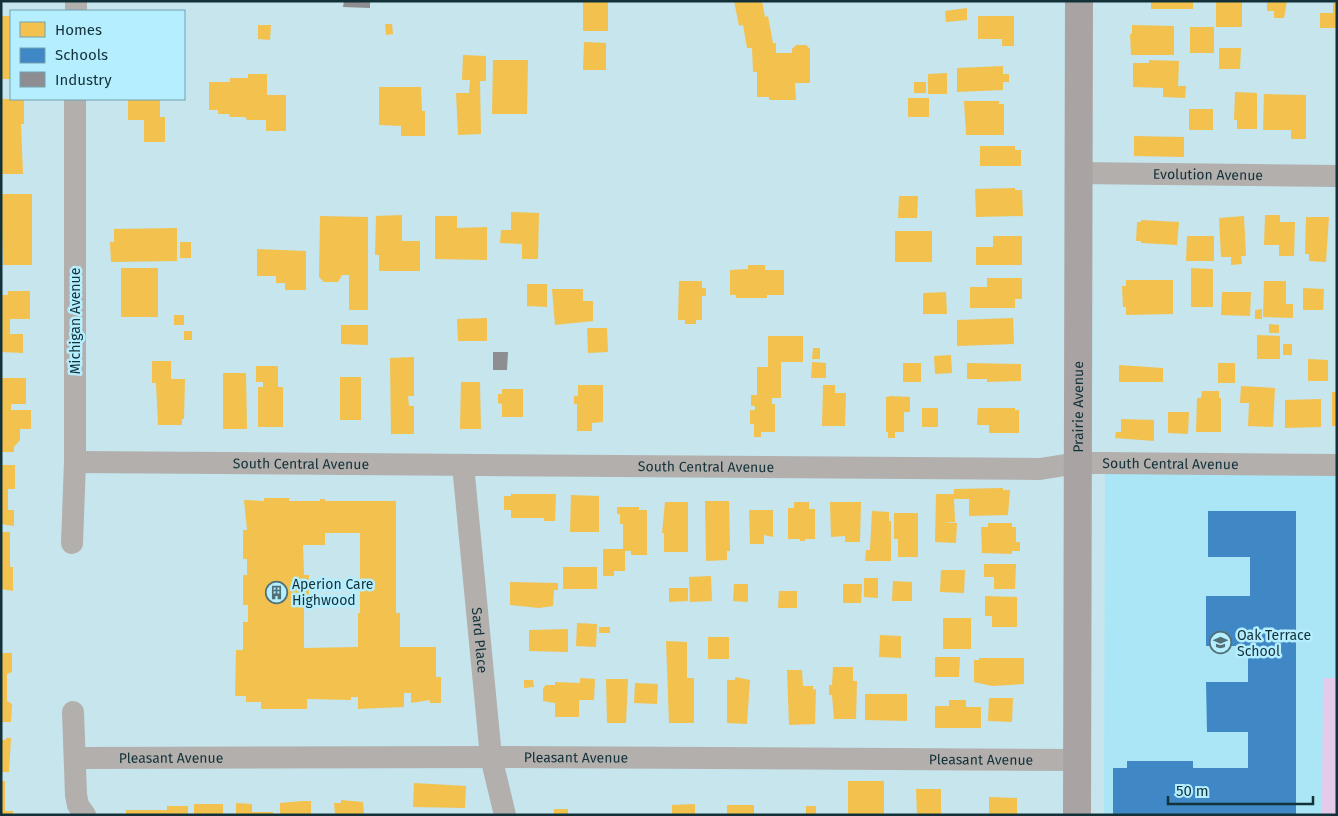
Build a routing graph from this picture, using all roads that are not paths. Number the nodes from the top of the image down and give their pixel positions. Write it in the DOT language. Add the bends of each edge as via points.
graph roads {
  1 [pos="1079,1"];
  2 [pos="75,100"];
  3 [pos="1078,173"];
  4 [pos="1337,176"];
  5 [pos="75,462"];
  6 [pos="1078,463"];
  7 [pos="463,465"];
  8 [pos="1337,465"];
  9 [pos="72,543"];
  10 [pos="73,712"];
  11 [pos="491,756"];
  12 [pos="76,758"];
  13 [pos="1077,760"];
  14 [pos="85,815"];
  15 [pos="505,815"];
  16 [pos="1077,815"];
  1 -- 3 [label="main road, Prairie Avenue"];
  2 -- 5 [label="street, Michigan Avenue"];
  3 -- 4 [label="street, Evolution Avenue"];
  3 -- 6 [label="main road, Prairie Avenue"];
  5 -- 7 [label="street, South Central Avenue"];
  5 -- 9 [label="street, Michigan Avenue"];
  6 -- 7 [label="street, South Central Avenue" via="1050,469"];
  6 -- 8 [label="street, South Central Avenue"];
  6 -- 13 [label="main road, Prairie Avenue"];
  7 -- 11 [label="street, Sard Place"];
  10 -- 12 [label="street"];
  11 -- 12 [label="street, Pleasant Avenue"];
  11 -- 13 [label="street, Pleasant Avenue"];
  11 -- 15 [label="street, Sard Place"];
  12 -- 14 [label="street" via="76,795"];
  13 -- 16 [label="main road, Prairie Avenue"];
}
